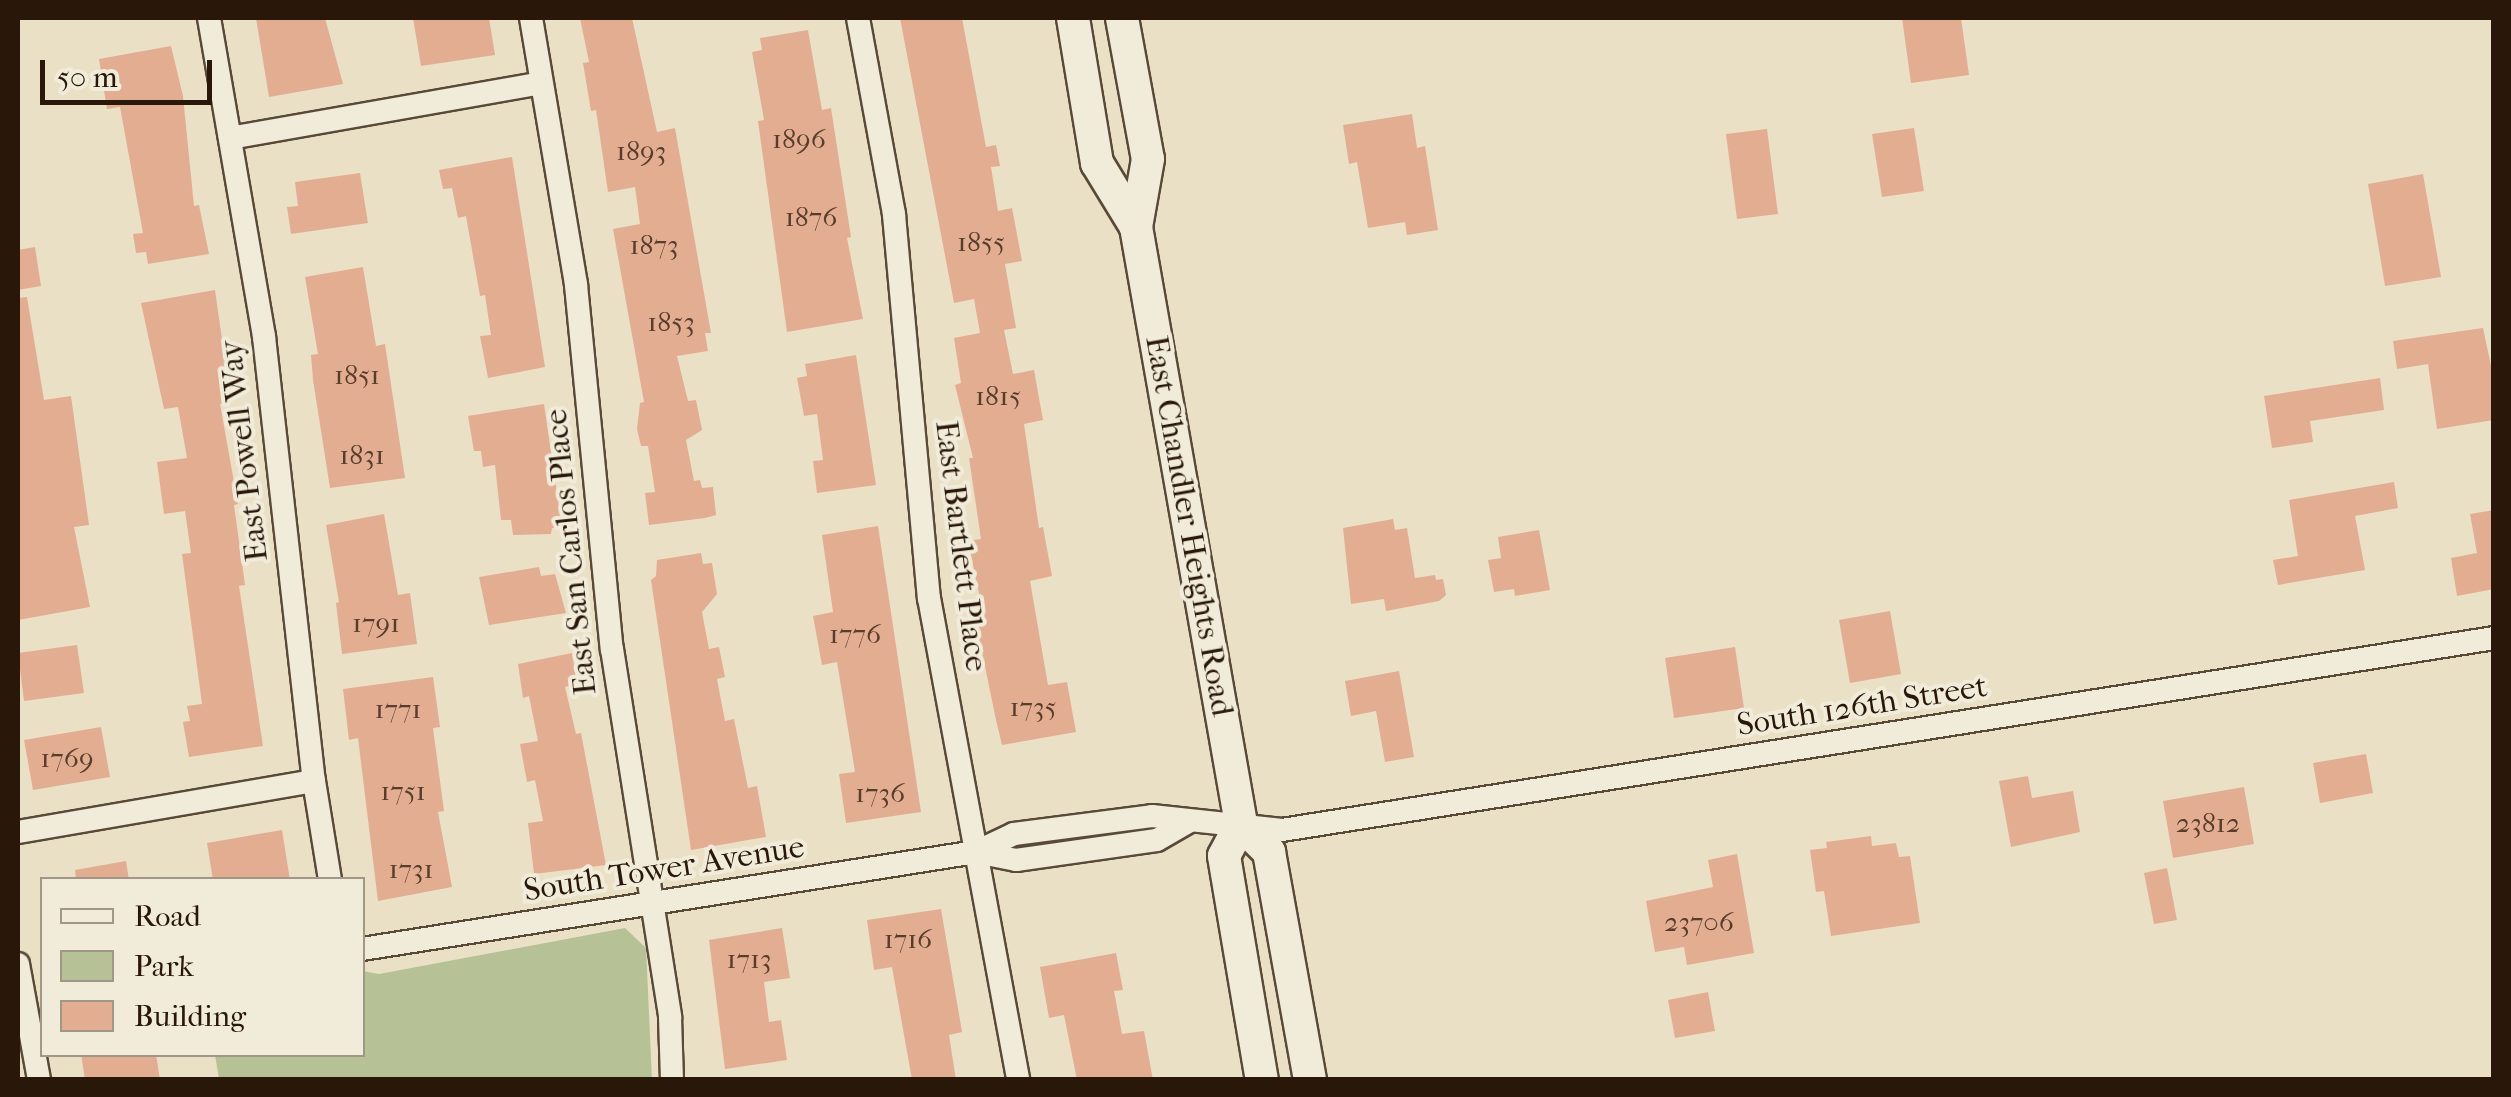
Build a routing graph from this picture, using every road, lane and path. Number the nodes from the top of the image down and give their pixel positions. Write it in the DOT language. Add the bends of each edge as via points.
graph roads {
  1 [pos="209,18"];
  2 [pos="531,18"];
  3 [pos="858,18"];
  4 [pos="1072,18"];
  5 [pos="1122,18"];
  6 [pos="542,84"];
  7 [pos="230,138"];
  8 [pos="1136,228"];
  9 [pos="2494,638"];
  10 [pos="314,781"];
  11 [pos="1240,824"];
  12 [pos="18,832"];
  13 [pos="976,852"];
  14 [pos="330,877"];
  15 [pos="652,904"];
  16 [pos="365,949"];
  17 [pos="18,964"];
  18 [pos="24,1035"];
  19 [pos="40,1080"];
  20 [pos="672,1080"];
  21 [pos="1018,1080"];
  22 [pos="1262,1080"];
  23 [pos="1310,1080"];
  1 -- 7 [label="street, East Powell Way"];
  2 -- 6 [label="street, East San Carlos Place"];
  3 -- 13 [label="street, East Bartlett Place" via="894,215 930,598"];
  4 -- 8 [label="main road, East Chandler Heights Road" via="1098,162"];
  5 -- 8 [label="main road, East Chandler Heights Road" via="1148,159"];
  6 -- 7 [label="street"];
  6 -- 15 [label="street, East San Carlos Place" via="576,285 612,648"];
  7 -- 10 [label="street, East Powell Way" via="264,337"];
  8 -- 11 [label="main road, East Chandler Heights Road"];
  9 -- 11 [label="street, South 126th Street" via="1282,830"];
  10 -- 12 [label="street"];
  10 -- 14 [label="street, East Powell Way"];
  11 -- 13 [label="street, South Tower Avenue" via="1188,822 1157,840 1016,860"];
  11 -- 22 [label="main road, East Chandler Heights Road" via="1224,856"];
  11 -- 23 [label="main road" via="1270,852"];
  13 -- 15 [label="street, South Tower Avenue"];
  13 -- 21 [label="street, East Bartlett Place"];
  15 -- 16 [label="street, South Tower Avenue"];
  15 -- 20 [label="street, East San Carlos Place" via="670,1017"];
  17 -- 18 [label="street"];
  18 -- 19 [label="street"];
}
